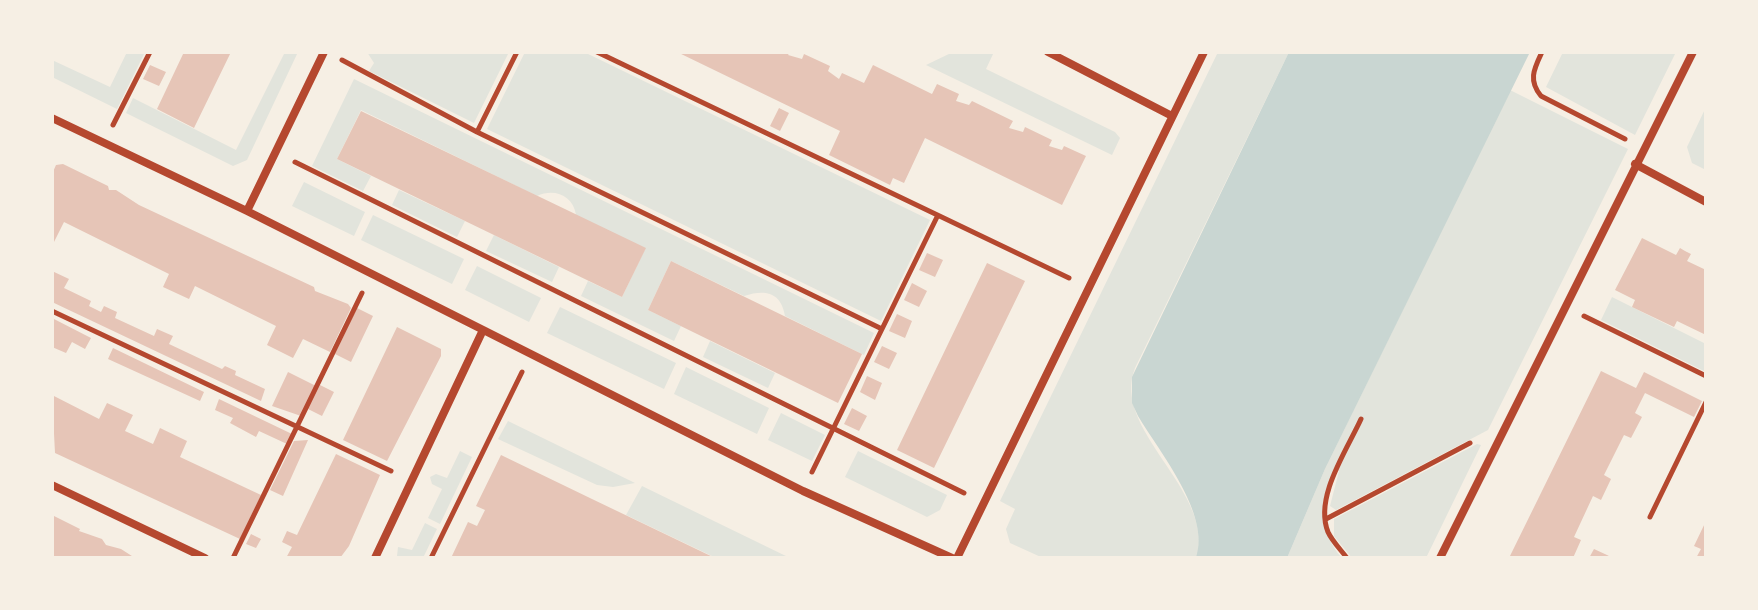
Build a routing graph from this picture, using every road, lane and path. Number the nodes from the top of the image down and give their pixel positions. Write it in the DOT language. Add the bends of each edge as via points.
graph roads {
  1 [pos="150,52"];
  2 [pos="324,52"];
  3 [pos="517,52"];
  4 [pos="597,52"];
  5 [pos="1048,52"];
  6 [pos="1204,52"];
  7 [pos="1542,52"];
  8 [pos="1693,52"];
  9 [pos="341,59"];
  10 [pos="1172,116"];
  11 [pos="52,118"];
  12 [pos="1604,128"];
  13 [pos="477,132"];
  14 [pos="104,144"];
  15 [pos="275,152"];
  16 [pos="1635,164"];
  17 [pos="1706,202"];
  18 [pos="247,211"];
  19 [pos="937,217"];
  20 [pos="371,274"];
  21 [pos="1089,286"];
  22 [pos="1565,306"];
  23 [pos="52,311"];
  24 [pos="882,329"];
  25 [pos="483,330"];
  26 [pos="530,356"];
  27 [pos="1706,376"];
  28 [pos="1706,402"];
  29 [pos="1361,419"];
  30 [pos="297,426"];
  31 [pos="833,430"];
  32 [pos="1497,442"];
  33 [pos="411,481"];
  34 [pos="52,485"];
  35 [pos="803,491"];
  36 [pos="983,502"];
  37 [pos="1650,517"];
  38 [pos="1326,519"];
  39 [pos="205,558"];
  40 [pos="233,558"];
  41 [pos="375,558"];
  42 [pos="431,558"];
  43 [pos="954,558"];
  44 [pos="1347,558"];
  45 [pos="1440,558"];
  1 -- 14 [label="path"];
  2 -- 15 [label="street"];
  3 -- 13 [label="path"];
  4 -- 19 [label="path"];
  5 -- 10 [label="street"];
  6 -- 10 [label="street"];
  7 -- 12 [label="path" via="1533,72 1533,86 1541,96"];
  8 -- 16 [label="street"];
  9 -- 13 [label="path"];
  10 -- 21 [label="street"];
  11 -- 14 [label="street"];
  13 -- 24 [label="path"];
  14 -- 18 [label="street"];
  15 -- 18 [label="street"];
  15 -- 31 [label="path"];
  16 -- 17 [label="street"];
  16 -- 22 [label="street"];
  18 -- 20 [label="street"];
  19 -- 21 [label="path"];
  19 -- 24 [label="path"];
  20 -- 25 [label="street"];
  20 -- 30 [label="path"];
  21 -- 36 [label="street"];
  22 -- 27 [label="path"];
  22 -- 32 [label="street"];
  23 -- 30 [label="path"];
  24 -- 31 [label="path"];
  25 -- 26 [label="street"];
  25 -- 33 [label="street"];
  26 -- 35 [label="street"];
  26 -- 42 [label="path"];
  28 -- 37 [label="path"];
  29 -- 38 [label="path" via="1331,486"];
  30 -- 33 [label="path"];
  30 -- 40 [label="path"];
  31 -- 35 [label="path"];
  31 -- 36 [label="path"];
  32 -- 38 [label="path" via="1483,436"];
  32 -- 45 [label="street"];
  33 -- 41 [label="street"];
  34 -- 39 [label="street"];
  35 -- 43 [label="street"];
  36 -- 43 [label="street"];
  38 -- 44 [label="path" via="1329,534"];
}
